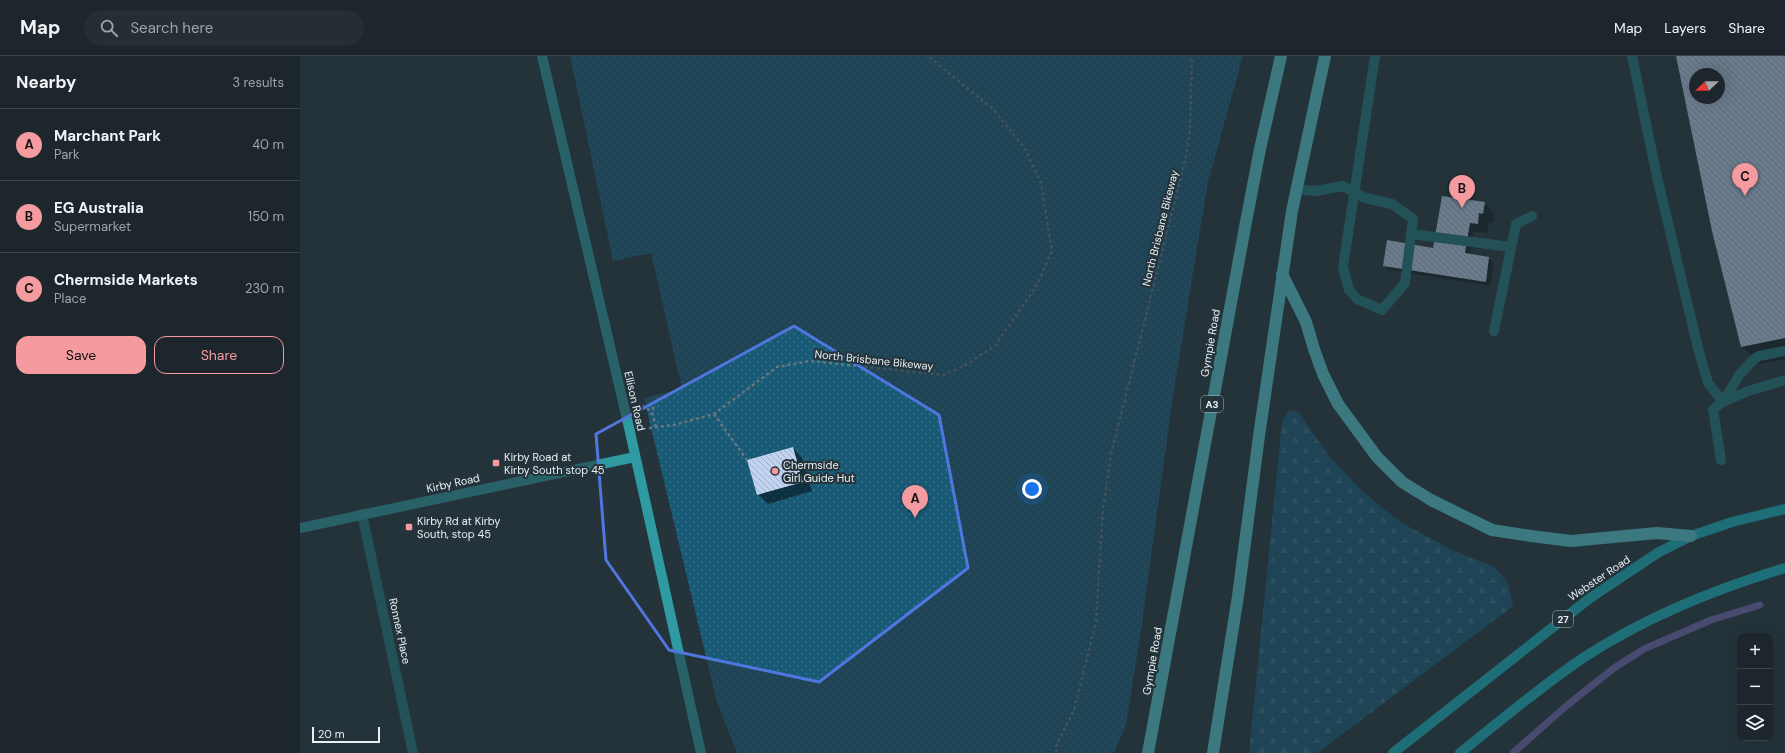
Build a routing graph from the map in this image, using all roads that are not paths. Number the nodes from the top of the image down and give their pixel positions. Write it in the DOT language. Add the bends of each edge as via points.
graph roads {
  1 [pos="542,56"];
  2 [pos="1281,56"];
  3 [pos="1325,56"];
  4 [pos="1375,56"];
  5 [pos="1632,56"];
  6 [pos="1297,189"];
  7 [pos="1354,193"];
  8 [pos="1532,216"];
  9 [pos="1411,234"];
  10 [pos="1511,247"];
  11 [pos="1282,274"];
  12 [pos="1494,331"];
  13 [pos="1785,351"];
  14 [pos="1785,380"];
  15 [pos="1723,402"];
  16 [pos="635,457"];
  17 [pos="1721,460"];
  18 [pos="1785,509"];
  19 [pos="362,514"];
  20 [pos="300,528"];
  21 [pos="1691,536"];
  22 [pos="1785,568"];
  23 [pos="414,753"];
  24 [pos="701,753"];
  25 [pos="1148,753"];
  26 [pos="1213,753"];
  27 [pos="1392,753"];
  28 [pos="1460,753"];
  1 -- 16 [label="main road, Ellison Road"];
  2 -- 25 [label="highway, Gympie Road / A3" via="1244,227"];
  3 -- 6 [label="highway"];
  4 -- 7 [label="street"];
  5 -- 15 [label="street" via="1657,177 1698,348 1708,383"];
  6 -- 7 [label="street" via="1315,192 1343,186"];
  6 -- 11 [label="highway"];
  7 -- 9 [label="street" via="1392,204 1413,220"];
  7 -- 9 [label="street" via="1343,267 1349,290 1357,299 1382,310 1405,283"];
  8 -- 10 [label="street" via="1516,224"];
  9 -- 10 [label="street"];
  10 -- 12 [label="street"];
  11 -- 21 [label="highway" via="1306,322 1323,374 1338,404 1377,458 1402,482 1425,497 1492,530 1531,536 1571,541 1657,533"];
  11 -- 26 [label="highway" via="1239,588"];
  13 -- 15 [label="street" via="1754,359 1740,374"];
  14 -- 15 [label="street" via="1748,391"];
  15 -- 17 [label="street" via="1713,409"];
  16 -- 19 [label="main road, Kirby Road"];
  16 -- 24 [label="main road, Ellison Road"];
  18 -- 21 [label="main road, Webster Road / 27" via="1732,522"];
  19 -- 20 [label="main road, Kirby Road"];
  19 -- 23 [label="street, Ronnex Place"];
  21 -- 27 [label="main road, Webster Road / 27" via="1659,552 1590,598"];
  22 -- 28 [label="main road" via="1701,598 1618,638 1552,680"];
}
